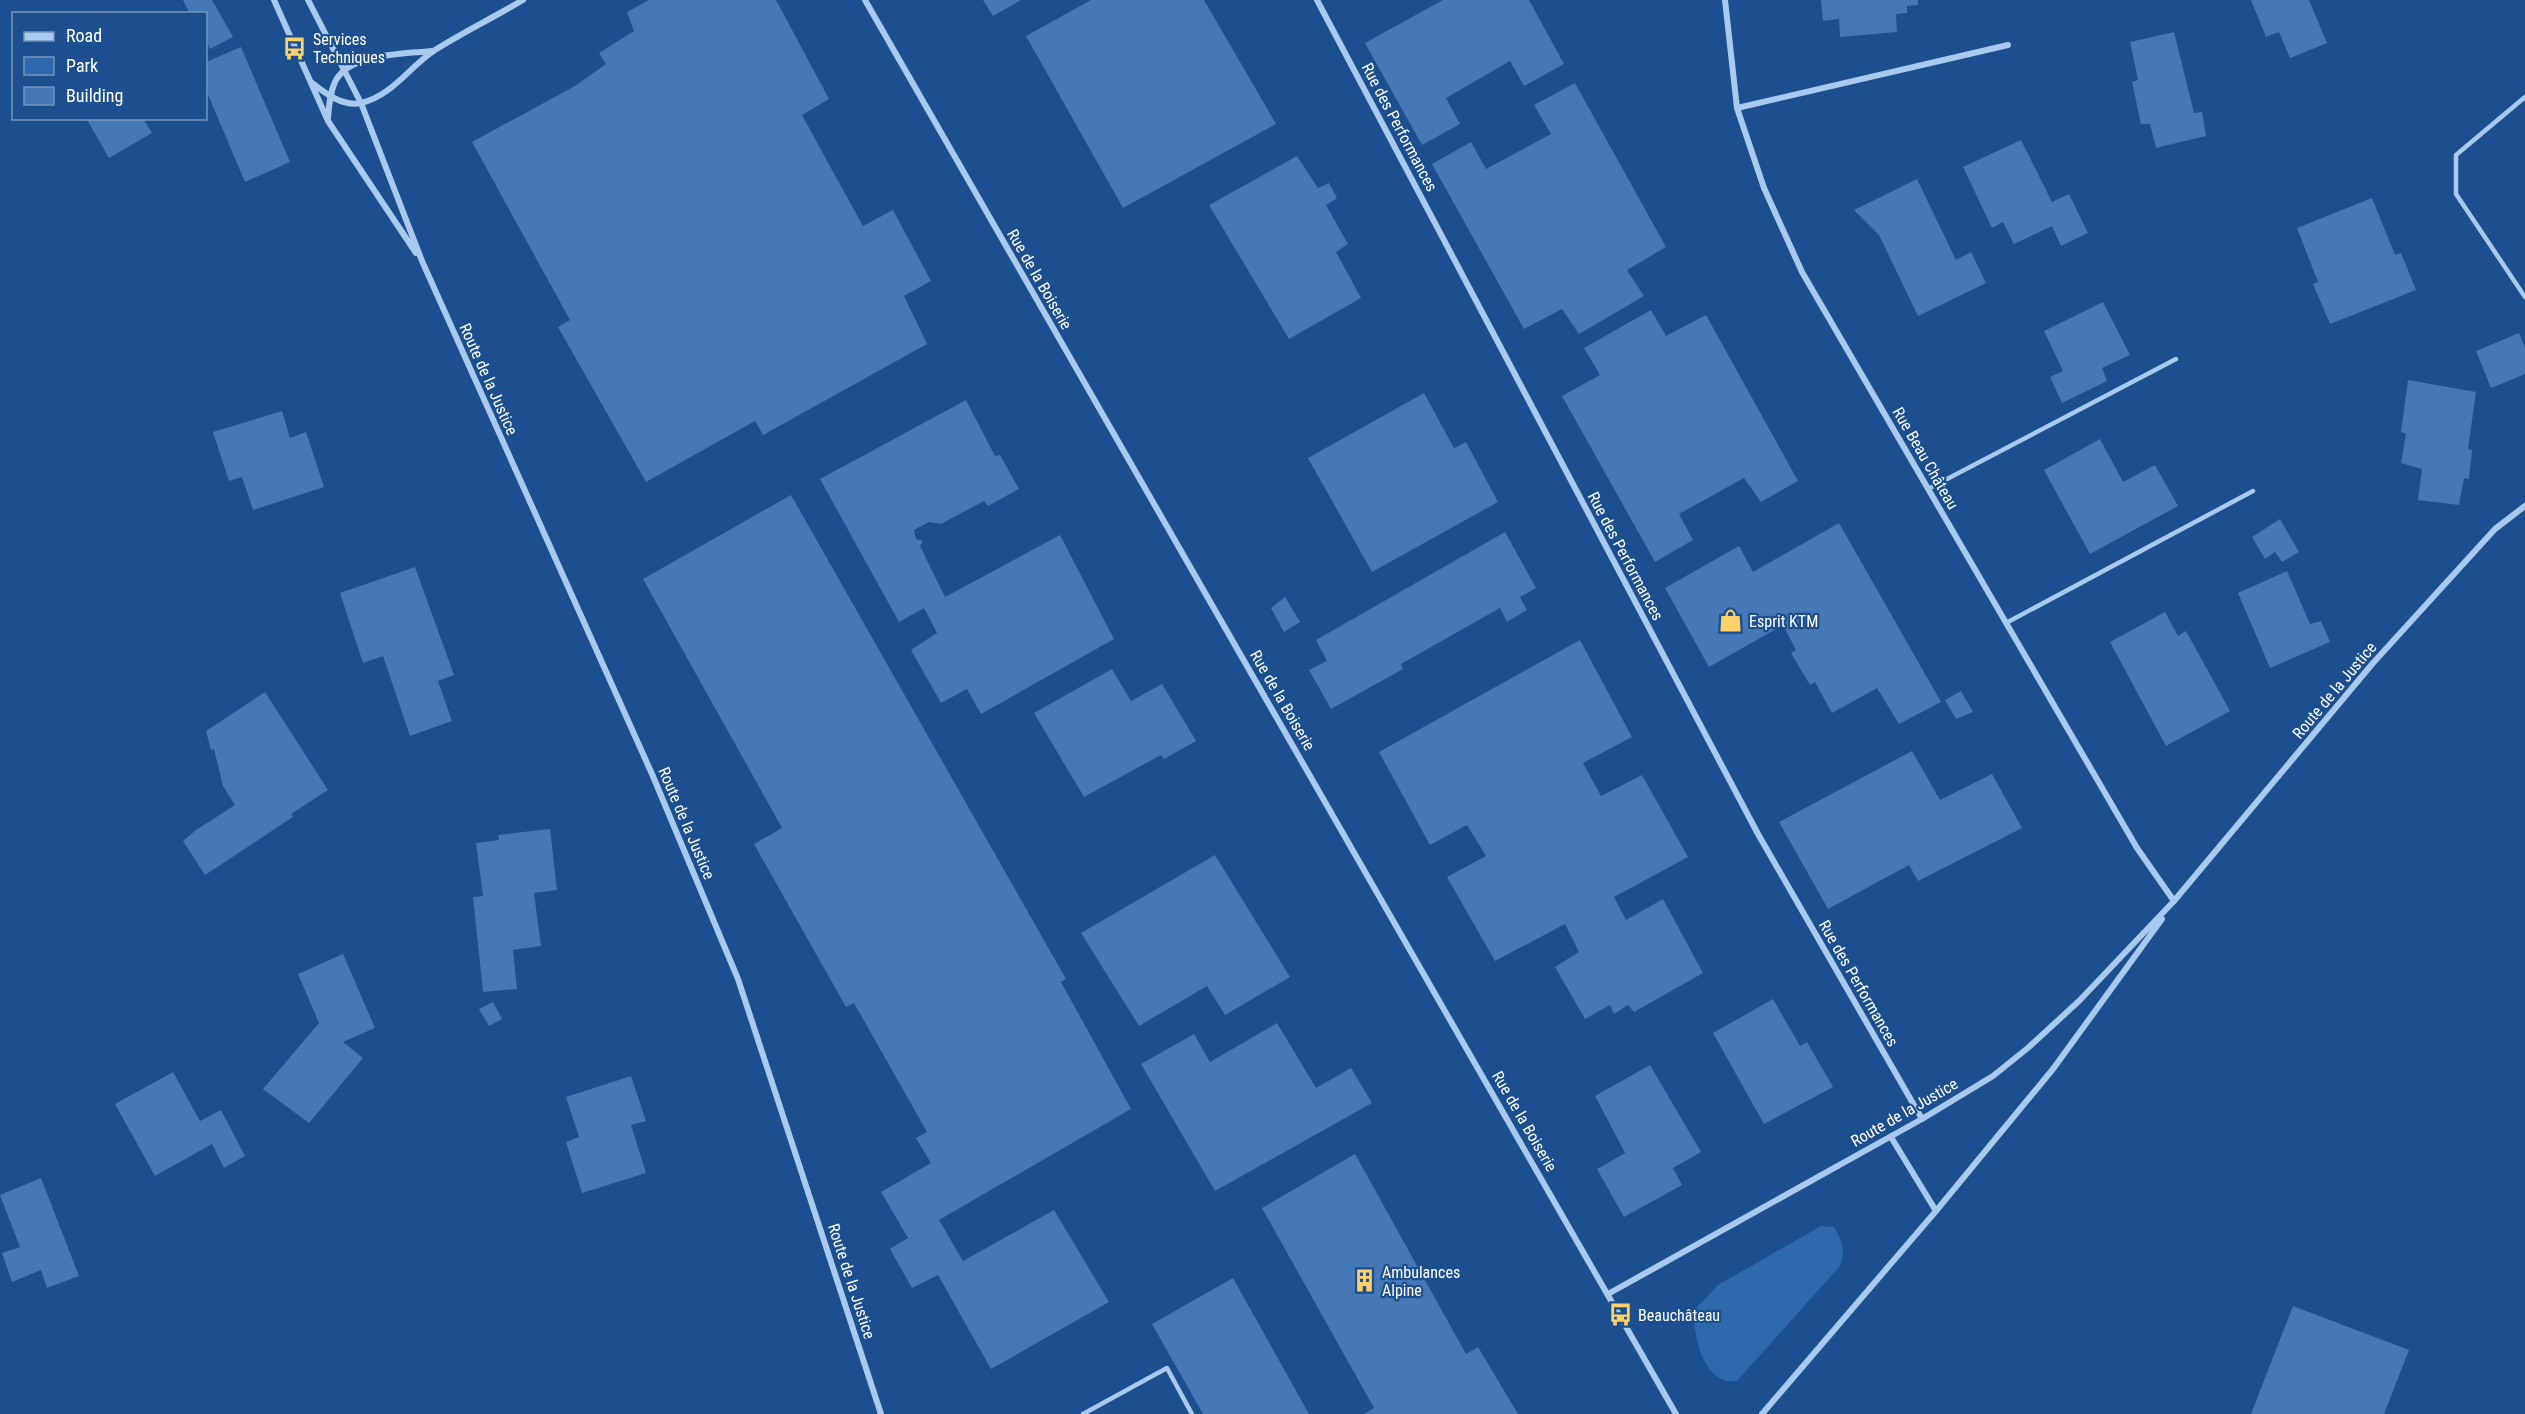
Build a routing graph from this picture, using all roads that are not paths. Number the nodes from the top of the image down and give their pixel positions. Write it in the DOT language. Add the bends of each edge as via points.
graph roads {
  1 [pos="274,0"];
  2 [pos="308,0"];
  3 [pos="523,0"];
  4 [pos="865,0"];
  5 [pos="1317,0"];
  6 [pos="1725,0"];
  7 [pos="2008,45"];
  8 [pos="433,51"];
  9 [pos="345,70"];
  10 [pos="310,81"];
  11 [pos="331,97"];
  12 [pos="2525,97"];
  13 [pos="361,103"];
  14 [pos="1737,108"];
  15 [pos="328,121"];
  16 [pos="422,261"];
  17 [pos="2525,297"];
  18 [pos="2176,359"];
  19 [pos="1928,489"];
  20 [pos="2253,491"];
  21 [pos="2525,506"];
  22 [pos="2006,623"];
  23 [pos="2174,901"];
  24 [pos="1922,1119"];
  25 [pos="1891,1137"];
  26 [pos="1936,1211"];
  27 [pos="1608,1294"];
  28 [pos="881,1414"];
  29 [pos="1083,1414"];
  30 [pos="1192,1414"];
  31 [pos="1676,1414"];
  32 [pos="1762,1414"];
  1 -- 10 [label="street, Route de la Justice"];
  2 -- 9 [label="street, Route de la Justice"];
  3 -- 8 [label="street"];
  4 -- 27 [label="street, Rue de la Boiserie"];
  5 -- 24 [label="street, Rue des Performances" via="1758,834"];
  6 -- 14 [label="street, Rue Beau Château"];
  7 -- 14 [label="street"];
  8 -- 9 [label="street" via="374,56"];
  8 -- 13 [label="street" via="390,89"];
  9 -- 11 [label="street" via="336,80"];
  9 -- 13 [label="street, Route de la Justice"];
  10 -- 11 [label="street"];
  10 -- 15 [label="street, Route de la Justice"];
  11 -- 13 [label="street"];
  11 -- 15 [label="street"];
  12 -- 17 [label="lane" via="2456,155 2456,194"];
  13 -- 16 [label="street, Route de la Justice"];
  14 -- 19 [label="street, Rue Beau Château" via="1764,188 1802,272"];
  15 -- 16 [label="street, Route de la Justice"];
  16 -- 28 [label="street, Route de la Justice" via="652,774 738,979"];
  18 -- 19 [label="lane"];
  19 -- 22 [label="street, Rue Beau Château"];
  20 -- 22 [label="lane"];
  21 -- 23 [label="street, Route de la Justice" via="2495,529 2373,663"];
  22 -- 23 [label="street, Rue Beau Château" via="2137,848"];
  23 -- 24 [label="street, Route de la Justice" via="2030,1047 1993,1076"];
  23 -- 26 [label="street, Route de la Justice" via="2053,1069"];
  24 -- 25 [label="street, Route de la Justice"];
  25 -- 26 [label="street"];
  25 -- 27 [label="street, Route de la Justice"];
  26 -- 32 [label="street, Route de la Justice"];
  27 -- 31 [label="street, Rue de la Boiserie"];
  29 -- 30 [label="lane" via="1167,1368"];
}
